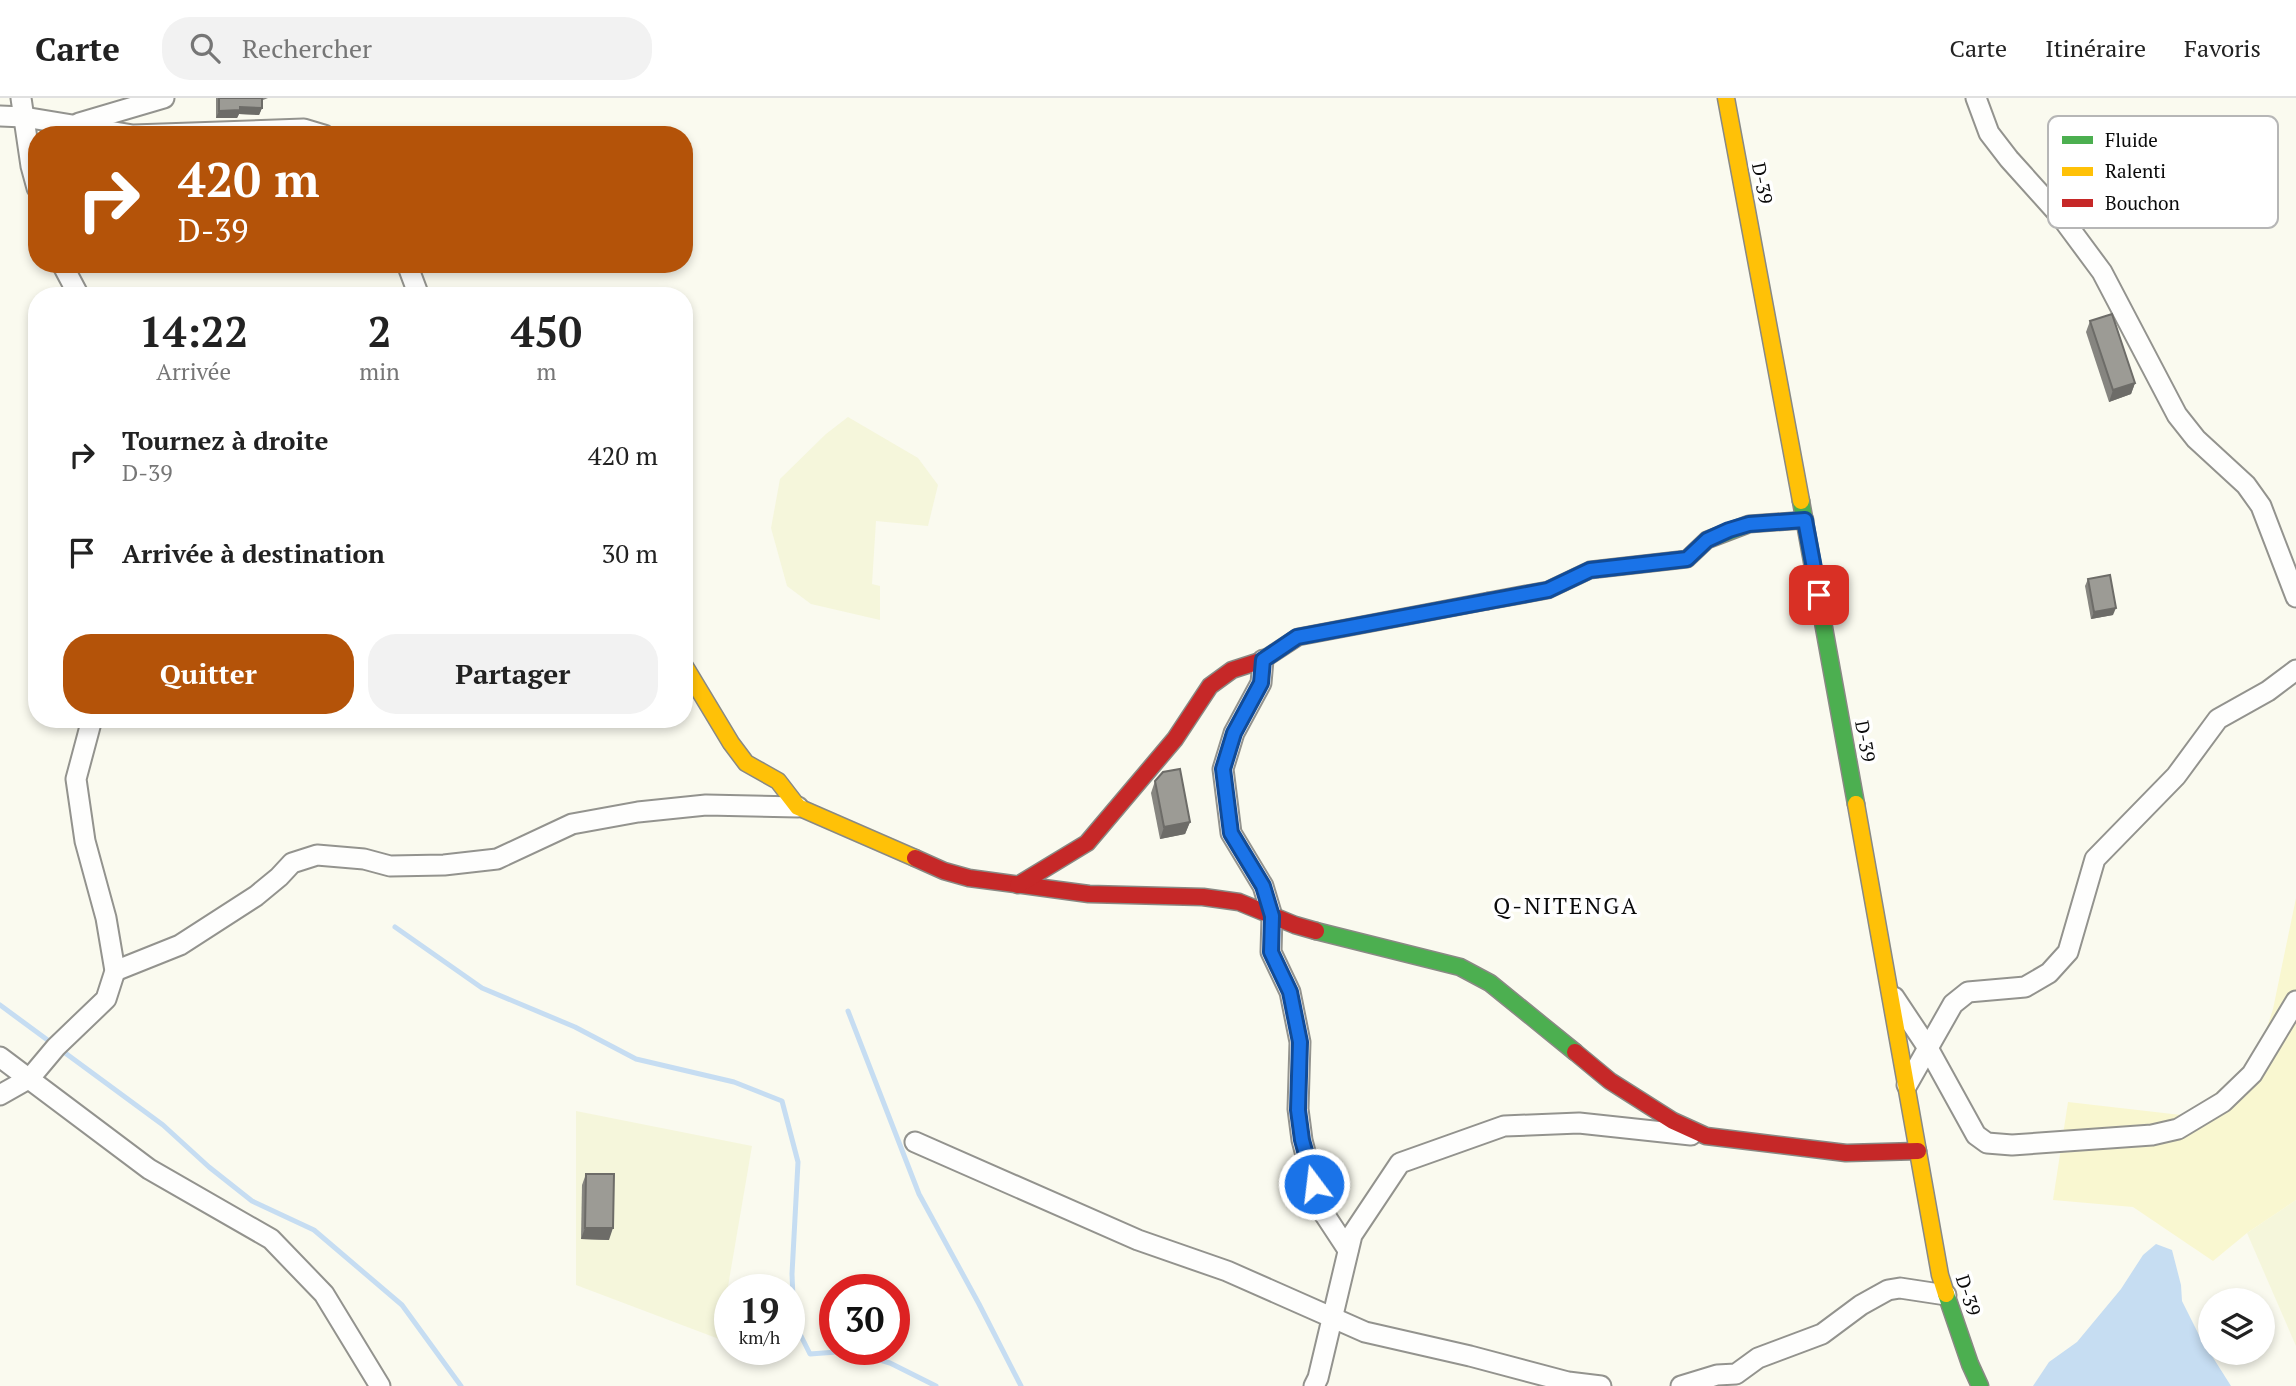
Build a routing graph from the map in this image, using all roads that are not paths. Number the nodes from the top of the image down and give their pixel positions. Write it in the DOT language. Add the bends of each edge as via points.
graph roads {
  1 [pos="164,98"];
  2 [pos="1726,98"];
  3 [pos="1976,98"];
  4 [pos="22,108"];
  5 [pos="0,116"];
  6 [pos="71,125"];
  7 [pos="77,126"];
  8 [pos="28,152"];
  9 [pos="2048,202"];
  10 [pos="2069,228"];
  11 [pos="1805,520"];
  12 [pos="2296,597"];
  13 [pos="1263,660"];
  14 [pos="2296,670"];
  15 [pos="693,679"];
  16 [pos="90,728"];
  17 [pos="798,807"];
  18 [pos="1018,885"];
  19 [pos="1272,916"];
  20 [pos="115,971"];
  21 [pos="1890,990"];
  22 [pos="2296,1002"];
  23 [pos="1928,1048"];
  24 [pos="0,1057"];
  25 [pos="30,1078"];
  26 [pos="1907,1085"];
  27 [pos="0,1095"];
  28 [pos="1706,1136"];
  29 [pos="915,1142"];
  30 [pos="1918,1151"];
  31 [pos="1348,1250"];
  32 [pos="1946,1295"];
  33 [pos="1333,1317"];
  34 [pos="1317,1383"];
  35 [pos="380,1386"];
  36 [pos="1601,1386"];
  37 [pos="1681,1386"];
  38 [pos="1980,1386"];
  1 -- 6 [label="street"];
  2 -- 11 [label="street, D-39"];
  3 -- 9 [label="street" via="1989,133"];
  4 -- 5 [label="street"];
  4 -- 6 [label="street"];
  4 -- 8 [label="street"];
  6 -- 7 [label="street"];
  10 -- 12 [label="street" via="2102,272 2178,415 2261,506"];
  11 -- 13 [label="street" via="1729,530 1707,540 1687,559 1590,570 1548,590 1297,637"];
  11 -- 21 [label="street, D-39"];
  13 -- 18 [label="street" via="1232,670 1210,686 1175,739 1087,843"];
  13 -- 19 [label="street" via="1261,683 1234,733 1223,769 1231,833 1263,886"];
  14 -- 23 [label="street" via="2218,719 2176,776 2095,859 2068,952 2049,973 2025,987 1968,992 1953,1004"];
  15 -- 17 [label="street" via="746,762 778,781"];
  16 -- 20 [label="street" via="76,779 85,841"];
  17 -- 18 [label="street" via="944,871"];
  17 -- 20 [label="street" via="706,805 638,811 572,824 497,859 432,866 390,866 317,855 292,863 256,896 180,944"];
  18 -- 19 [label="street" via="1089,894 1203,897 1239,902"];
  19 -- 28 [label="street" via="1460,967 1490,983 1610,1081"];
  19 -- 31 [label="street" via="1271,952 1290,992 1300,1042 1302,1140 1320,1206"];
  20 -- 25 [label="street" via="106,999"];
  21 -- 23 [label="street"];
  21 -- 26 [label="street, D-39"];
  22 -- 23 [label="street" via="2252,1074 2223,1102 2178,1129 2152,1135 1987,1143 1976,1135"];
  23 -- 26 [label="street"];
  24 -- 25 [label="street"];
  25 -- 27 [label="street"];
  25 -- 35 [label="street" via="149,1169 271,1239 324,1294"];
  26 -- 30 [label="street, D-39"];
  28 -- 30 [label="street" via="1846,1153"];
  28 -- 31 [label="street" via="1579,1123 1504,1126 1400,1163 1352,1235"];
  29 -- 33 [label="street" via="1138,1240 1227,1271"];
  30 -- 32 [label="street, D-39"];
  31 -- 33 [label="street"];
  32 -- 37 [label="street" via="1888,1290 1822,1334 1759,1358 1736,1374"];
  32 -- 38 [label="street, D-39"];
  33 -- 34 [label="street"];
  33 -- 36 [label="street" via="1365,1332 1567,1382"];
}
